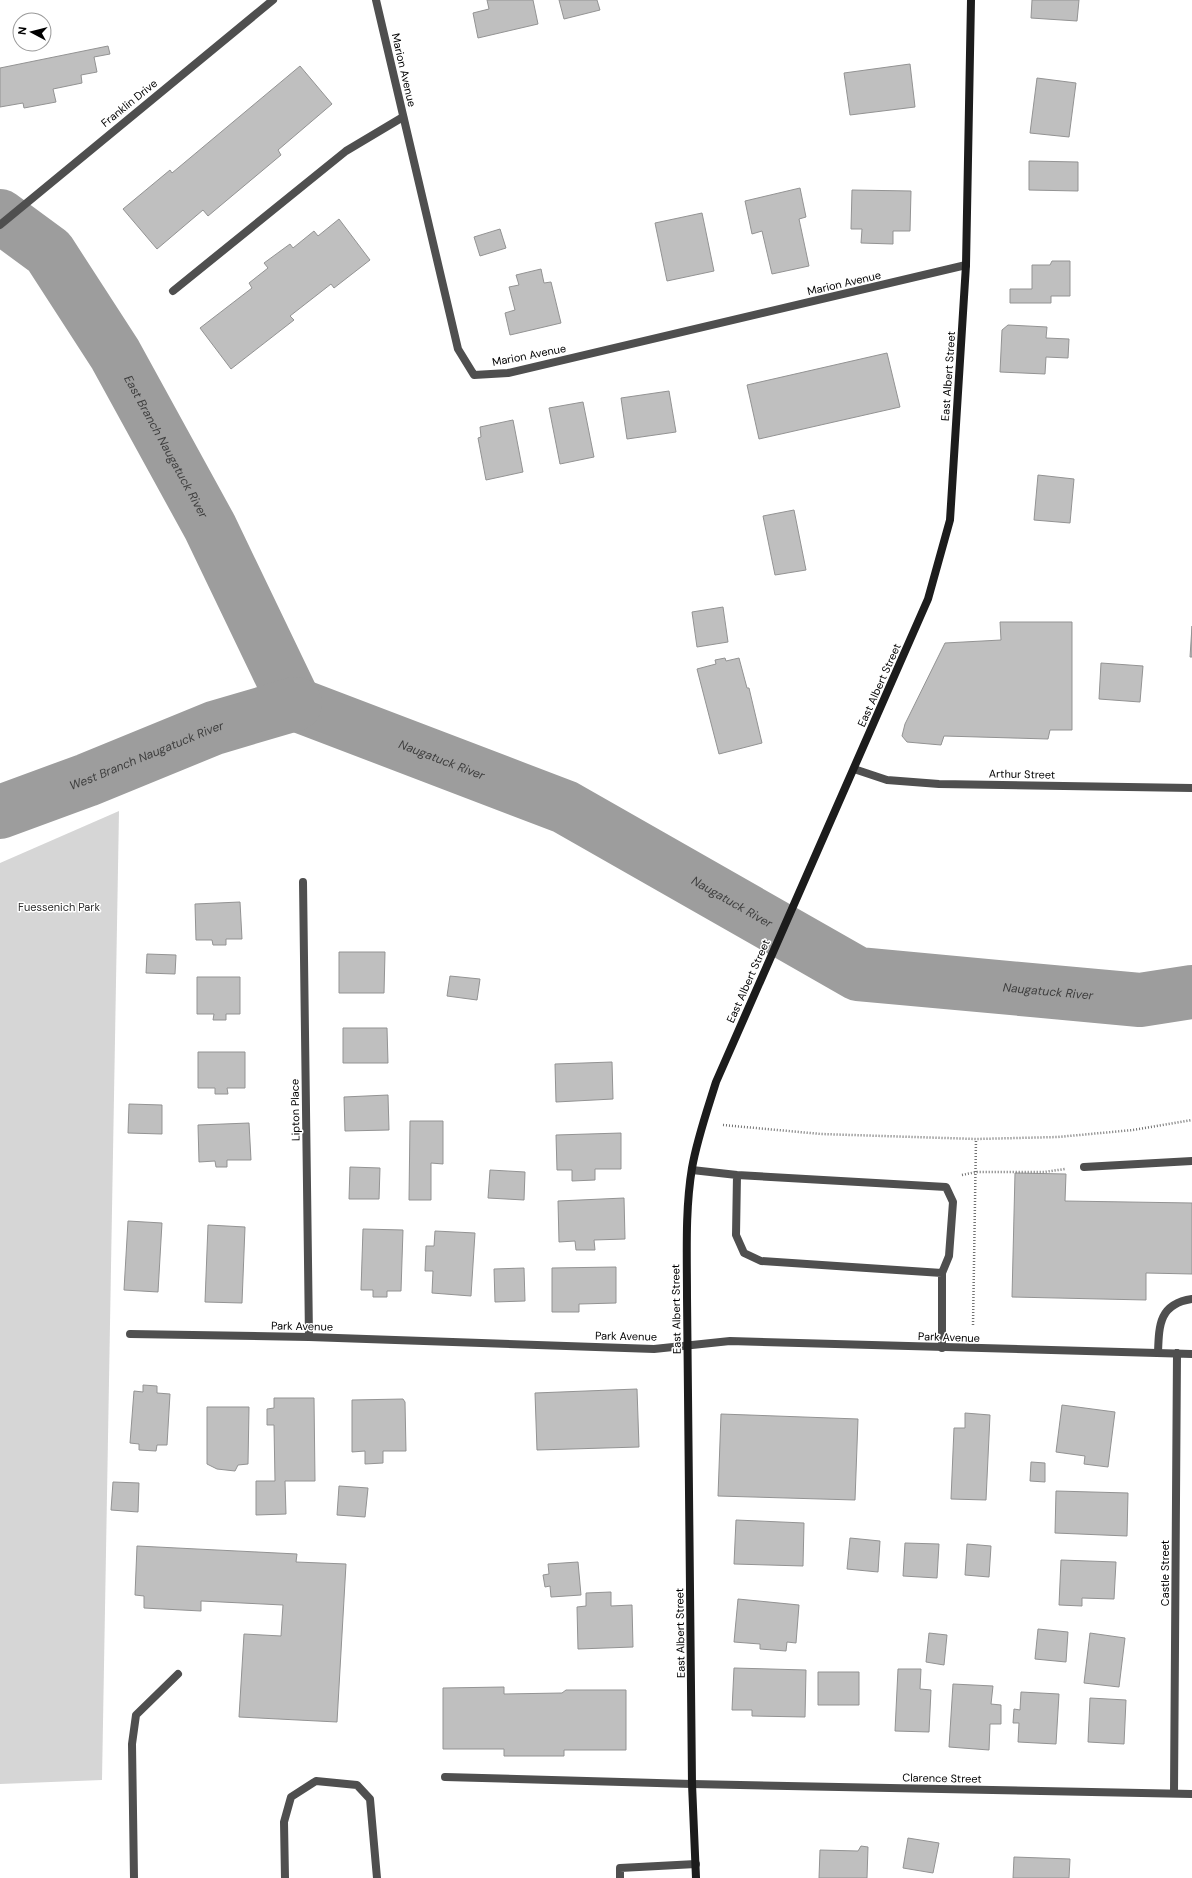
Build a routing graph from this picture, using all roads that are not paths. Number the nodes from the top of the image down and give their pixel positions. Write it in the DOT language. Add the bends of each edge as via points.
graph roads {
  1 [pos="273,0"];
  2 [pos="376,0"];
  3 [pos="971,0"];
  4 [pos="404,116"];
  5 [pos="0,225"];
  6 [pos="966,266"];
  7 [pos="173,291"];
  8 [pos="854,769"];
  9 [pos="1192,788"];
  10 [pos="303,882"];
  11 [pos="1192,1161"];
  12 [pos="1084,1167"];
  13 [pos="692,1170"];
  14 [pos="737,1175"];
  15 [pos="942,1272"];
  16 [pos="1192,1299"];
  17 [pos="130,1334"];
  18 [pos="309,1337"];
  19 [pos="687,1346"];
  20 [pos="942,1348"];
  21 [pos="1158,1353"];
  22 [pos="1177,1354"];
  23 [pos="1192,1354"];
  24 [pos="178,1674"];
  25 [pos="445,1777"];
  26 [pos="692,1784"];
  27 [pos="1174,1793"];
  28 [pos="1192,1794"];
  29 [pos="696,1864"];
  30 [pos="134,1878"];
  31 [pos="285,1878"];
  32 [pos="377,1878"];
  33 [pos="620,1878"];
  34 [pos="696,1878"];
  1 -- 5 [label="street, Franklin Drive"];
  2 -- 4 [label="street, Marion Avenue"];
  3 -- 6 [label="main road, East Albert Street"];
  4 -- 6 [label="street, Marion Avenue" via="458,349 474,375 508,373"];
  4 -- 7 [label="street" via="346,151"];
  6 -- 8 [label="main road, East Albert Street" via="950,520 928,600"];
  8 -- 9 [label="street, Arthur Street" via="887,780 939,784"];
  8 -- 13 [label="main road, East Albert Street" via="716,1082 703,1122"];
  10 -- 18 [label="street, Lipton Place"];
  11 -- 12 [label="street"];
  13 -- 14 [label="street"];
  13 -- 19 [label="main road, East Albert Street" via="687,1220"];
  14 -- 15 [label="street" via="736,1235 744,1253 761,1261"];
  14 -- 15 [label="street" via="946,1187 953,1202 953,1229 949,1256"];
  15 -- 20 [label="street"];
  16 -- 21 [label="street" via="1173,1305 1163,1315 1159,1329"];
  17 -- 18 [label="street, Park Avenue"];
  18 -- 19 [label="street, Park Avenue" via="654,1348"];
  19 -- 20 [label="street, Park Avenue" via="730,1341"];
  19 -- 26 [label="main road, East Albert Street"];
  20 -- 21 [label="street, Park Avenue"];
  21 -- 22 [label="street, Park Avenue"];
  22 -- 23 [label="street, Park Avenue"];
  22 -- 27 [label="street, Castle Street"];
  24 -- 30 [label="street" via="136,1715 132,1744"];
  25 -- 26 [label="street, Clarence Street"];
  26 -- 27 [label="street, Clarence Street"];
  26 -- 29 [label="main road, East Albert Street"];
  27 -- 28 [label="street, Clarence Street"];
  29 -- 33 [label="street" via="620,1868"];
  29 -- 34 [label="main road, East Albert Street"];
  31 -- 32 [label="street" via="284,1822 291,1797 316,1782 357,1785 370,1799"];
}
